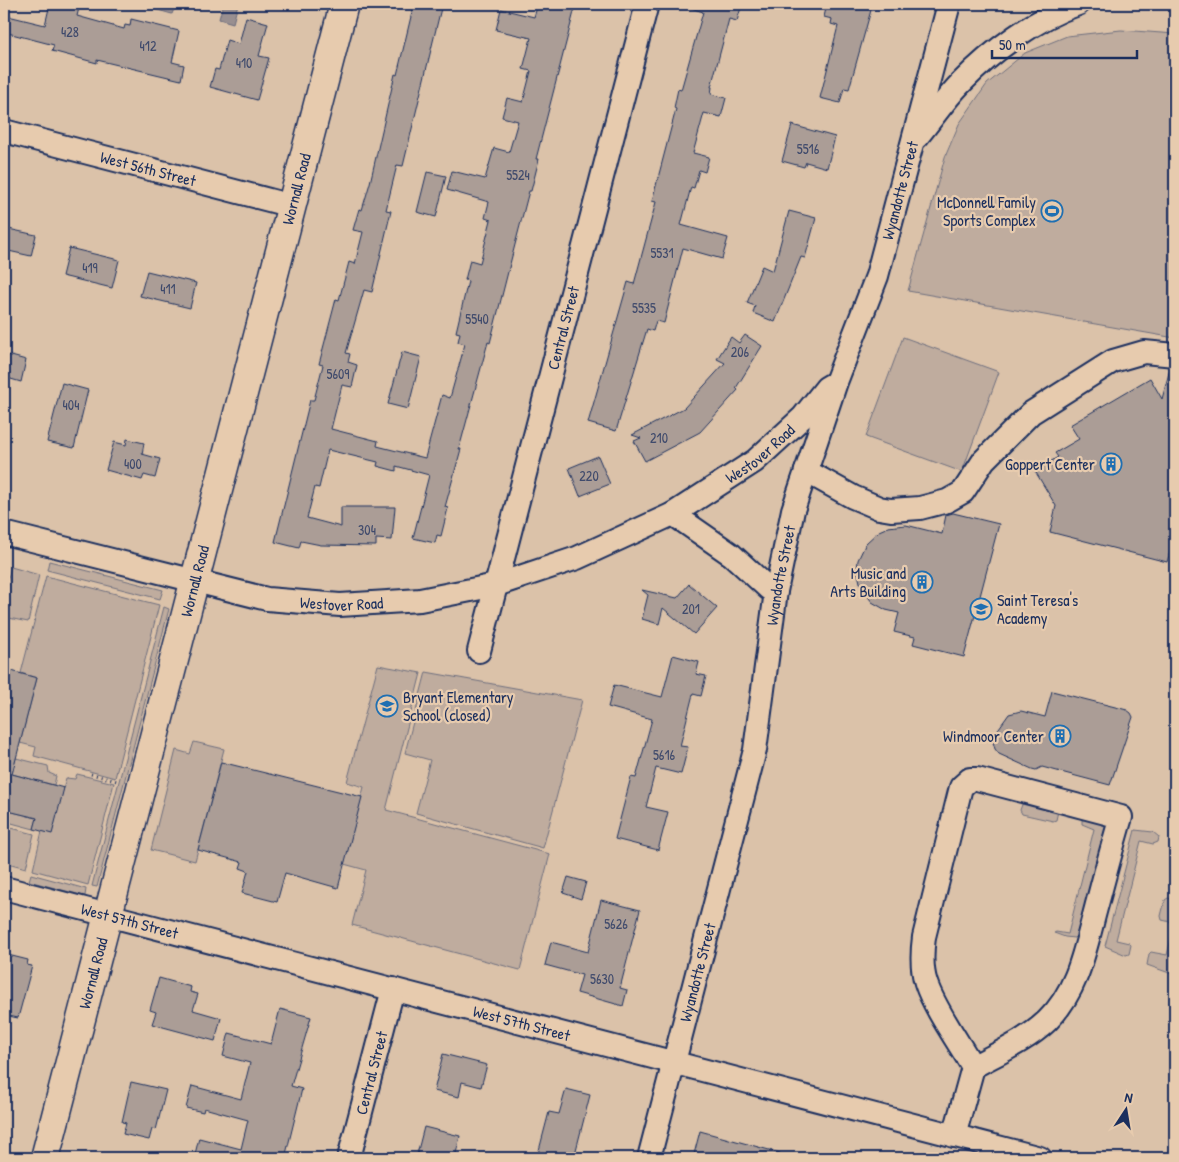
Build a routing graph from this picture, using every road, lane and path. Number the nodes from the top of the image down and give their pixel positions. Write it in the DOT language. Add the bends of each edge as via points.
graph roads {
  1 [pos="344,4"];
  2 [pos="647,4"];
  3 [pos="949,4"];
  4 [pos="1078,4"];
  5 [pos="4,131"];
  6 [pos="912,144"];
  7 [pos="292,206"];
  8 [pos="1175,354"];
  9 [pos="836,382"];
  10 [pos="806,471"];
  11 [pos="673,514"];
  12 [pos="4,533"];
  13 [pos="195,581"];
  14 [pos="496,585"];
  15 [pos="776,591"];
  16 [pos="479,651"];
  17 [pos="91,774"];
  18 [pos="117,781"];
  19 [pos="4,888"];
  20 [pos="108,915"];
  21 [pos="393,989"];
  22 [pos="674,1062"];
  23 [pos="973,1067"];
  24 [pos="954,1136"];
  25 [pos="45,1158"];
  26 [pos="348,1158"];
  27 [pos="649,1158"];
  28 [pos="1040,1158"];
  1 -- 7 [label="main road, Wornall Road"];
  2 -- 14 [label="street, Central Street"];
  3 -- 6 [label="street, Wyandotte Street"];
  4 -- 6 [label="street" via="1009,40 960,83"];
  5 -- 7 [label="street, West 56th Street"];
  6 -- 9 [label="street, Wyandotte Street" via="877,276"];
  7 -- 13 [label="main road, Wornall Road"];
  8 -- 10 [label="street" via="1144,352 1113,361 1031,413 984,460 963,492 947,501 920,508 879,508"];
  9 -- 10 [label="street, Wyandotte Street"];
  9 -- 11 [label="street, Westover Road" via="826,388 803,417 756,461"];
  10 -- 15 [label="street, Wyandotte Street" via="793,510"];
  11 -- 14 [label="street, Westover Road" via="577,558"];
  11 -- 15 [label="street" via="732,555 769,589"];
  12 -- 13 [label="street, Westover Road"];
  13 -- 14 [label="street, Westover Road" via="267,599 340,605 420,600"];
  13 -- 20 [label="main road, Wornall Road"];
  14 -- 16 [label="street, Central Street"];
  15 -- 22 [label="street, Wyandotte Street" via="755,750"];
  17 -- 18 [label="path"];
  19 -- 20 [label="street, West 57th Street"];
  20 -- 21 [label="street, West 57th Street"];
  20 -- 25 [label="main road, Wornall Road"];
  21 -- 22 [label="street, West 57th Street"];
  21 -- 26 [label="street, Central Street"];
  22 -- 24 [label="street, West 57th Street"];
  22 -- 27 [label="street, Wyandotte Street"];
  23 -- 23 [label="street" via="1046,1023 1072,989 1120,817 977,778 970,779 961,787 922,953 926,983"];
  23 -- 24 [label="street"];
  24 -- 28 [label="street, West 57th Street"];
}
